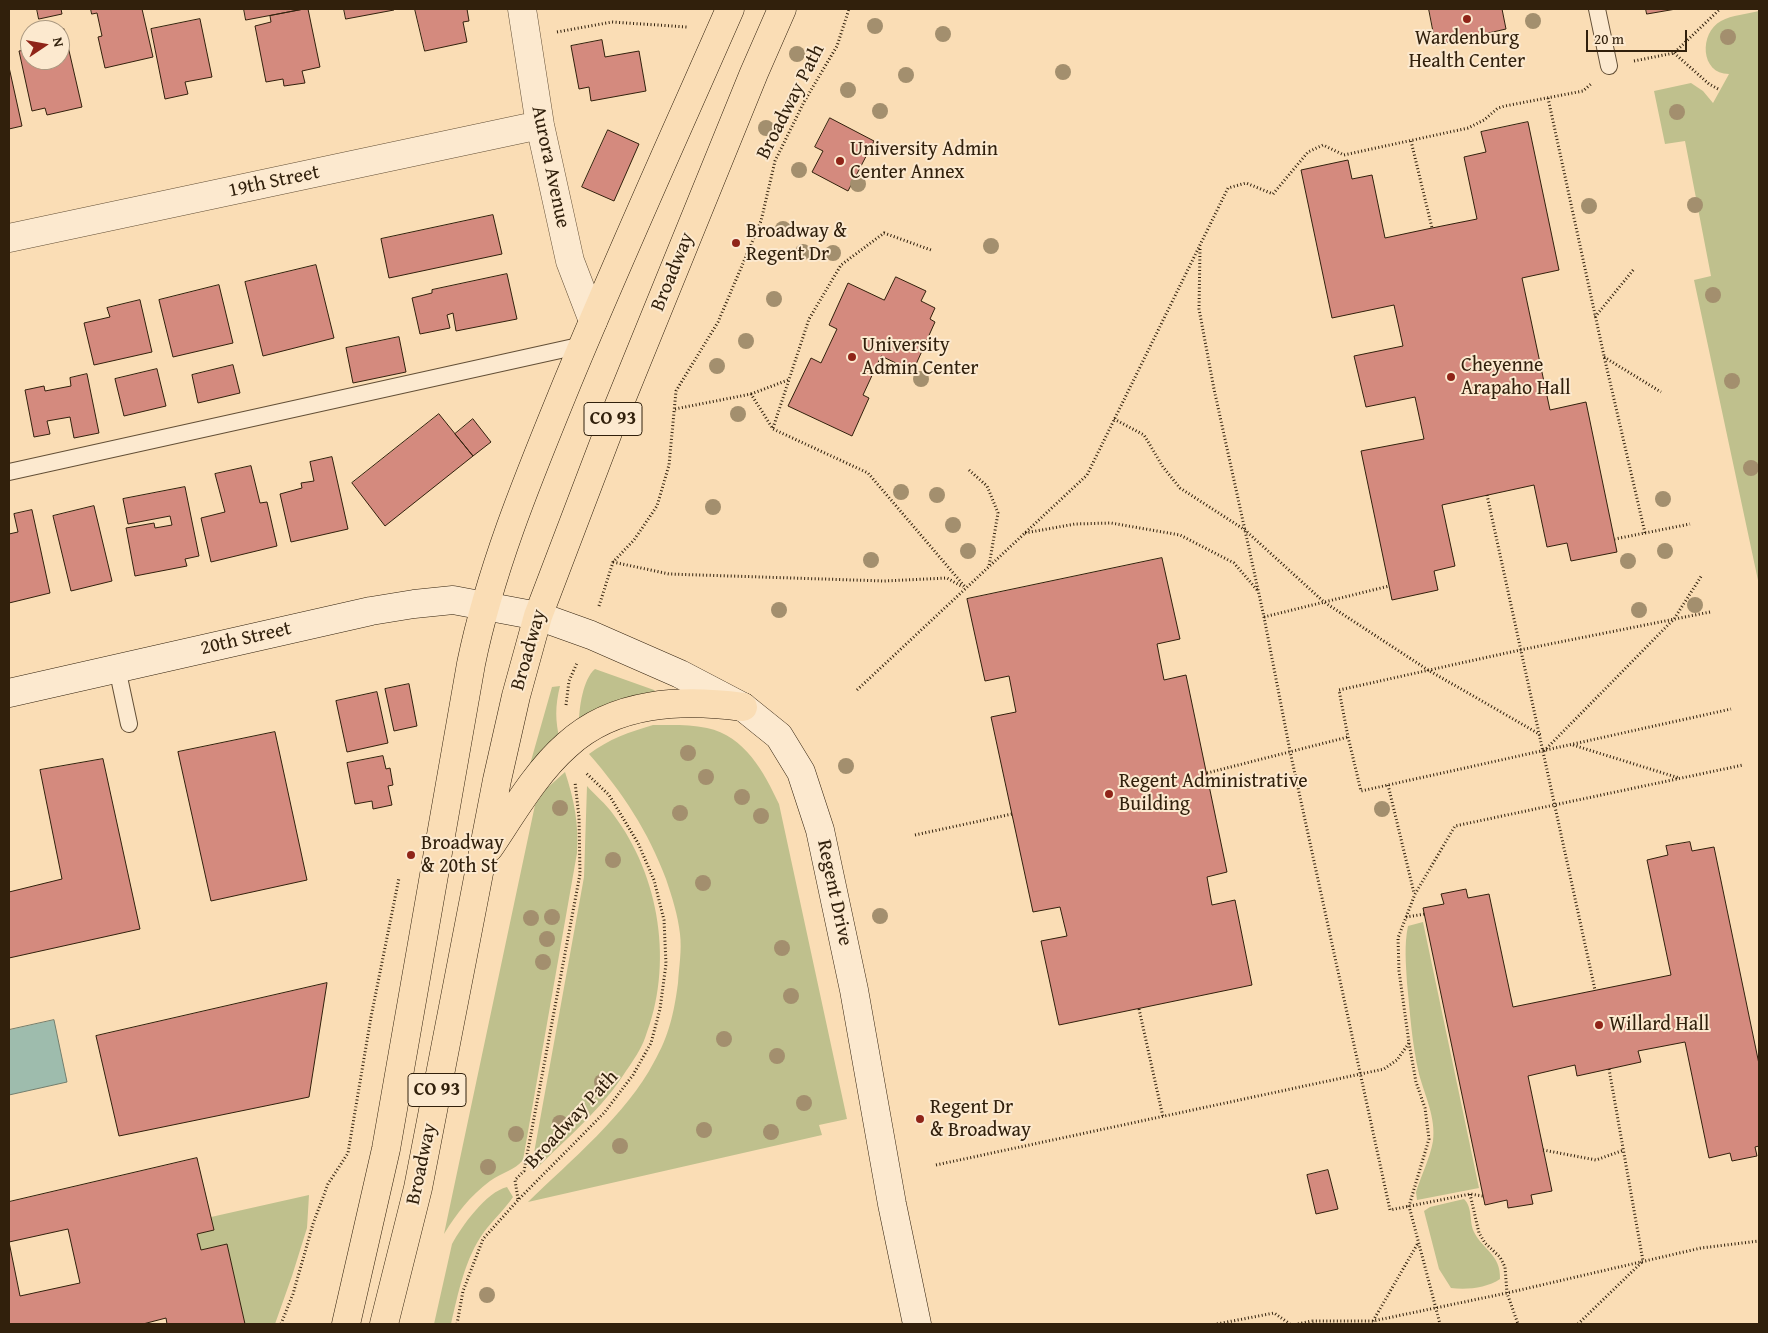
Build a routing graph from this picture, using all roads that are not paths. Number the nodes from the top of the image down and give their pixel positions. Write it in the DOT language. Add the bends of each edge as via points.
graph roads {
  1 [pos="522,9"];
  2 [pos="730,9"];
  3 [pos="782,9"];
  4 [pos="1597,9"];
  5 [pos="1609,66"];
  6 [pos="540,125"];
  7 [pos="9,238"];
  8 [pos="588,333"];
  9 [pos="9,472"];
  10 [pos="486,605"];
  11 [pos="538,616"];
  12 [pos="117,668"];
  13 [pos="9,693"];
  14 [pos="743,708"];
  15 [pos="129,724"];
  16 [pos="483,855"];
  17 [pos="346,1324"];
  18 [pos="384,1324"];
  19 [pos="917,1324"];
  1 -- 6 [label="street, Aurora Avenue"];
  2 -- 8 [label="main road, Broadway / CO 93"];
  3 -- 11 [label="main road, Broadway / CO 93" via="610,426"];
  4 -- 5 [label="lane"];
  6 -- 7 [label="street, 19th Street"];
  6 -- 8 [label="street, Aurora Avenue"];
  8 -- 9 [label="lane"];
  8 -- 10 [label="main road, Broadway / CO 93" via="519,500"];
  10 -- 11 [label="street, 20th Street"];
  10 -- 12 [label="street, 20th Street" via="453,600 371,611"];
  10 -- 17 [label="main road, Broadway / CO 93" via="471,664 386,1149"];
  11 -- 14 [label="street, Regent Drive" via="591,634 680,674"];
  11 -- 16 [label="main road, Broadway / CO 93" via="514,706"];
  12 -- 13 [label="street, 20th Street"];
  12 -- 15 [label="lane"];
  14 -- 16 [label="main road" via="711,703 660,705 609,717 587,729 543,771"];
  14 -- 19 [label="street, Regent Drive" via="779,736 801,772 820,830 854,990"];
  16 -- 18 [label="main road, Broadway / CO 93" via="418,1188"];
}
